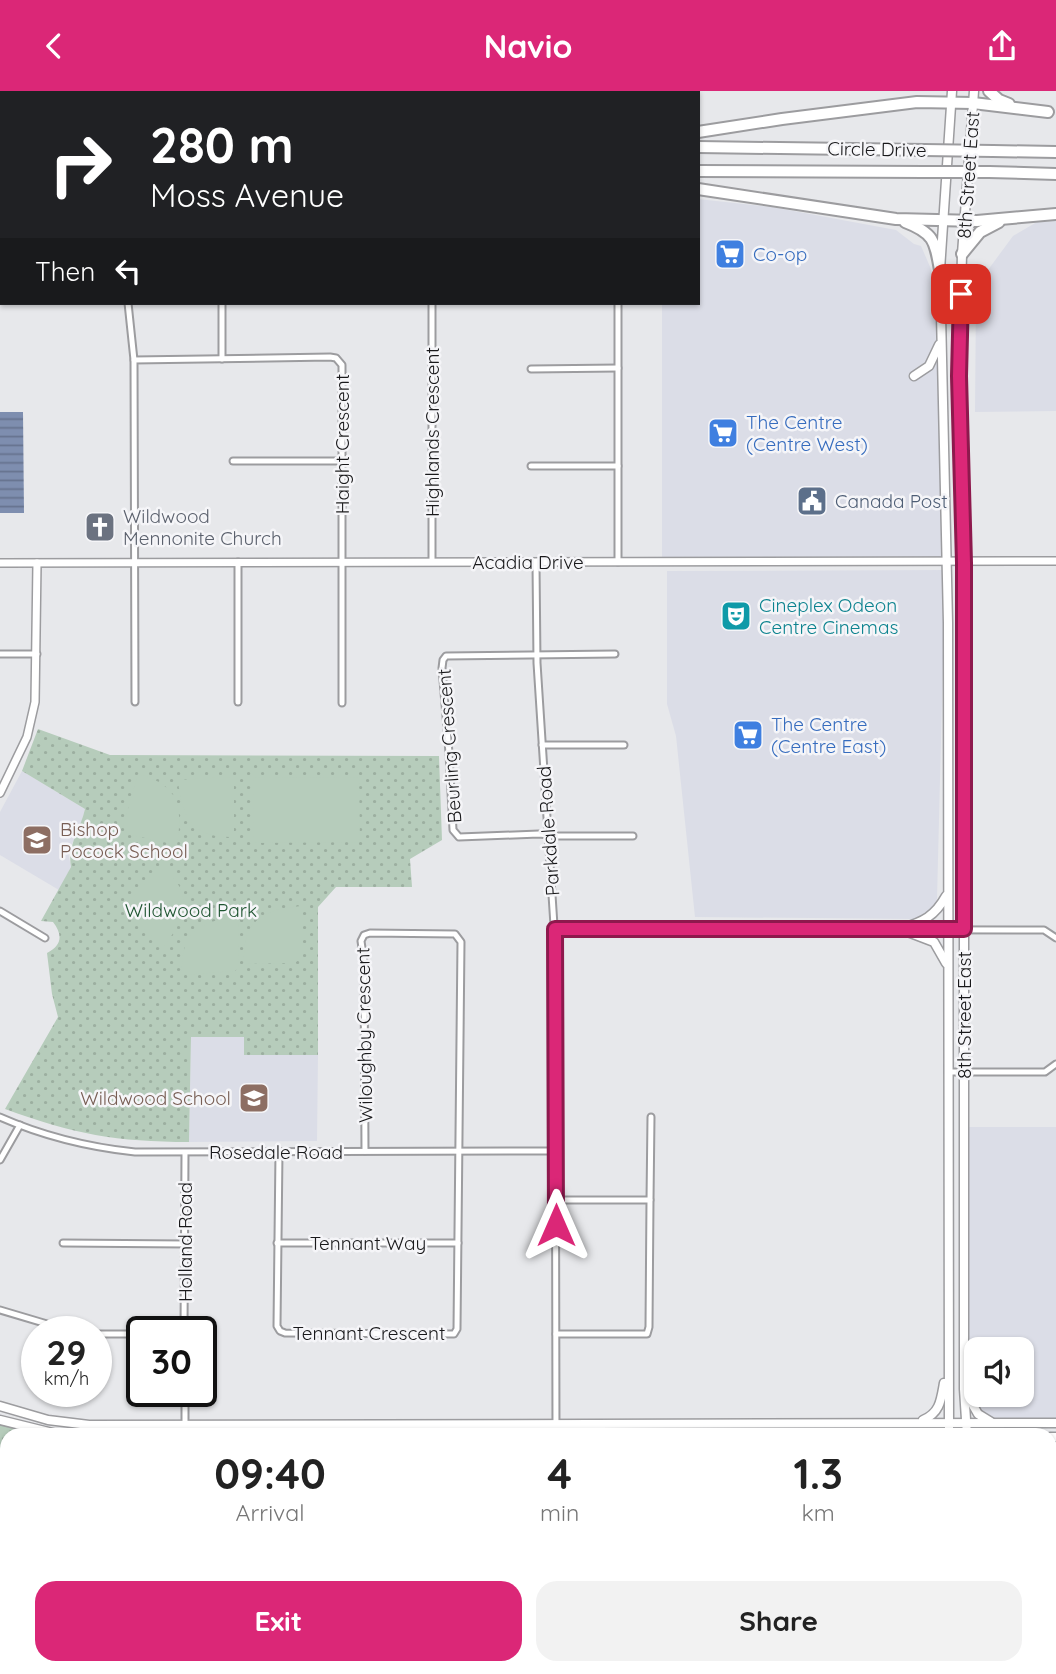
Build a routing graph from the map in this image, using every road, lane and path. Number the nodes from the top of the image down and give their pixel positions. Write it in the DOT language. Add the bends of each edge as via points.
graph roads {
  1 [pos="935,91"];
  2 [pos="974,91"];
  3 [pos="989,91"];
  4 [pos="952,96"];
  5 [pos="917,102"];
  6 [pos="973,103"];
  7 [pos="1052,113"];
  8 [pos="700,132"];
  9 [pos="700,147"];
  10 [pos="1056,152"];
  11 [pos="700,171"];
  12 [pos="1056,174"];
  13 [pos="700,189"];
  14 [pos="1056,214"];
  15 [pos="896,219"];
  16 [pos="1005,220"];
  17 [pos="942,221"];
  18 [pos="964,221"];
  19 [pos="962,254"];
  20 [pos="940,270"];
  21 [pos="128,305"];
  22 [pos="222,305"];
  23 [pos="432,305"];
  24 [pos="618,305"];
  25 [pos="940,342"];
  26 [pos="222,359"];
  27 [pos="134,360"];
  28 [pos="618,368"];
  29 [pos="531,369"];
  30 [pos="914,376"];
  31 [pos="233,461"];
  32 [pos="341,461"];
  33 [pos="531,466"];
  34 [pos="618,466"];
  35 [pos="1056,561"];
  36 [pos="135,562"];
  37 [pos="238,562"];
  38 [pos="432,562"];
  39 [pos="618,562"];
  40 [pos="0,563"];
  41 [pos="37,563"];
  42 [pos="342,563"];
  43 [pos="536,563"];
  44 [pos="947,563"];
  45 [pos="964,563"];
  46 [pos="37,654"];
  47 [pos="615,654"];
  48 [pos="0,655"];
  49 [pos="537,655"];
  50 [pos="135,702"];
  51 [pos="238,702"];
  52 [pos="342,703"];
  53 [pos="542,745"];
  54 [pos="624,745"];
  55 [pos="0,793"];
  56 [pos="548,835"];
  57 [pos="633,836"];
  58 [pos="947,894"];
  59 [pos="0,911"];
  60 [pos="555,929"];
  61 [pos="901,929"];
  62 [pos="947,929"];
  63 [pos="964,929"];
  64 [pos="45,938"];
  65 [pos="1056,938"];
  66 [pos="948,968"];
  67 [pos="1056,1064"];
  68 [pos="948,1072"];
  69 [pos="965,1073"];
  70 [pos="0,1117"];
  71 [pos="651,1117"];
  72 [pos="20,1125"];
  73 [pos="365,1151"];
  74 [pos="459,1151"];
  75 [pos="556,1151"];
  76 [pos="279,1152"];
  77 [pos="185,1153"];
  78 [pos="0,1160"];
  79 [pos="556,1200"];
  80 [pos="650,1200"];
  81 [pos="63,1243"];
  82 [pos="277,1243"];
  83 [pos="458,1243"];
  84 [pos="185,1244"];
  85 [pos="0,1310"];
  86 [pos="21,1316"];
  87 [pos="184,1316"];
  88 [pos="556,1333"];
  89 [pos="964,1337"];
  90 [pos="949,1359"];
  91 [pos="0,1406"];
  92 [pos="185,1407"];
  93 [pos="966,1407"];
  94 [pos="974,1407"];
  95 [pos="0,1420"];
  96 [pos="949,1422"];
  97 [pos="967,1422"];
  98 [pos="991,1422"];
  99 [pos="915,1423"];
  100 [pos="1056,1423"];
  101 [pos="556,1424"];
  102 [pos="185,1425"];
  103 [pos="33,1428"];
  104 [pos="556,1428"];
  105 [pos="949,1428"];
  106 [pos="967,1428"];
  1 -- 5 [label="highway"];
  2 -- 6 [label="main road, 8th Street East"];
  3 -- 7 [label="highway" via="1015,107"];
  4 -- 5 [label="highway"];
  4 -- 6 [label="highway"];
  4 -- 17 [label="main road, 8th Street East"];
  5 -- 8 [label="highway"];
  6 -- 7 [label="highway"];
  6 -- 18 [label="main road, 8th Street East"];
  9 -- 10 [label="highway, Circle Drive, bridge"];
  11 -- 12 [label="highway, Circle Drive, bridge"];
  13 -- 15 [label="highway"];
  14 -- 16 [label="highway"];
  15 -- 17 [label="highway"];
  15 -- 20 [label="highway" via="930,235"];
  16 -- 18 [label="highway"];
  16 -- 19 [label="highway" via="980,232"];
  17 -- 18 [label="highway"];
  17 -- 20 [label="main road, 8th Street East"];
  18 -- 19 [label="main road, 8th Street East"];
  19 -- 45 [label="main road, 8th Street East" via="959,376"];
  20 -- 25 [label="main road, 8th Street East"];
  21 -- 27 [label="street"];
  22 -- 26 [label="street"];
  23 -- 38 [label="street, Highlands Crescent"];
  24 -- 28 [label="street"];
  25 -- 30 [label="main road" via="929,366"];
  25 -- 44 [label="main road, 8th Street East"];
  26 -- 27 [label="street, Haight Crescent"];
  26 -- 32 [label="street, Haight Crescent" via="330,357 340,361"];
  27 -- 36 [label="street"];
  28 -- 29 [label="street"];
  28 -- 34 [label="street"];
  31 -- 32 [label="street"];
  32 -- 42 [label="street, Haight Crescent"];
  33 -- 34 [label="street"];
  34 -- 39 [label="street"];
  35 -- 45 [label="street, Acadia Drive"];
  36 -- 37 [label="street, Acadia Drive"];
  36 -- 41 [label="street, Acadia Drive"];
  36 -- 50 [label="street"];
  37 -- 42 [label="street, Acadia Drive"];
  37 -- 51 [label="street"];
  38 -- 42 [label="street, Acadia Drive"];
  38 -- 43 [label="street, Acadia Drive"];
  39 -- 43 [label="street, Acadia Drive"];
  39 -- 44 [label="street, Acadia Drive"];
  40 -- 41 [label="street, Acadia Drive"];
  41 -- 46 [label="street"];
  42 -- 52 [label="street, Haight Crescent"];
  43 -- 49 [label="street, Parkdale Road"];
  44 -- 45 [label="street, Acadia Drive"];
  44 -- 58 [label="main road, 8th Street East"];
  45 -- 63 [label="main road, 8th Street East"];
  46 -- 48 [label="street"];
  46 -- 55 [label="street" via="35,702 27,737"];
  47 -- 49 [label="street"];
  49 -- 53 [label="street, Parkdale Road"];
  49 -- 56 [label="street, Beurling Crescent" via="450,655 442,668 453,830 459,837"];
  53 -- 54 [label="street"];
  53 -- 56 [label="street, Parkdale Road"];
  56 -- 57 [label="street"];
  56 -- 60 [label="street, Parkdale Road"];
  58 -- 61 [label="main road" via="931,917"];
  58 -- 62 [label="main road, 8th Street East"];
  59 -- 64 [label="street"];
  60 -- 61 [label="street"];
  60 -- 75 [label="street, Parkdale Road"];
  61 -- 62 [label="street"];
  61 -- 66 [label="main road" via="934,942"];
  62 -- 63 [label="street"];
  62 -- 66 [label="main road, 8th Street East"];
  63 -- 65 [label="street" via="1044,930"];
  63 -- 69 [label="main road, 8th Street East"];
  66 -- 68 [label="main road, 8th Street East"];
  67 -- 69 [label="street" via="1045,1072"];
  68 -- 69 [label="street"];
  68 -- 90 [label="main road, 8th Street East"];
  69 -- 89 [label="main road, 8th Street East"];
  70 -- 72 [label="street, Rosedale Road"];
  71 -- 80 [label="street"];
  72 -- 77 [label="street, Rosedale Road" via="98,1148"];
  72 -- 78 [label="street"];
  73 -- 74 [label="street, Rosedale Road"];
  73 -- 74 [label="street, Wiloughby Crescent" via="361,941 370,933 451,933 461,942"];
  73 -- 76 [label="street, Rosedale Road"];
  74 -- 75 [label="street, Rosedale Road"];
  74 -- 83 [label="street, Tennant Crescent"];
  75 -- 79 [label="street, Parkdale Road"];
  76 -- 77 [label="street, Rosedale Road"];
  76 -- 82 [label="street, Tennant Crescent"];
  77 -- 84 [label="street, Holland Road"];
  79 -- 80 [label="street"];
  79 -- 88 [label="street, Parkdale Road"];
  80 -- 88 [label="street" via="647,1334"];
  81 -- 84 [label="street"];
  82 -- 83 [label="street, Tennant Way"];
  82 -- 83 [label="street, Tennant Crescent" via="280,1331 418,1334 454,1334 457,1329"];
  84 -- 87 [label="street, Holland Road"];
  85 -- 86 [label="street"];
  88 -- 101 [label="street, Parkdale Road"];
  90 -- 96 [label="main road, 8th Street East"];
  90 -- 99 [label="main road" via="941,1404 933,1416"];
  91 -- 102 [label="main road" via="48,1420 89,1425"];
  92 -- 102 [label="street"];
  93 -- 97 [label="main road, 8th Street East"];
  94 -- 98 [label="main road"];
  95 -- 103 [label="main road"];
  96 -- 97 [label="main road"];
  96 -- 99 [label="main road"];
  96 -- 105 [label="main road, 8th Street East"];
  97 -- 98 [label="main road"];
  97 -- 106 [label="main road, 8th Street East"];
  98 -- 100 [label="main road"];
  99 -- 101 [label="main road"];
  101 -- 102 [label="main road"];
  101 -- 104 [label="street, Parkdale Road"];
}
